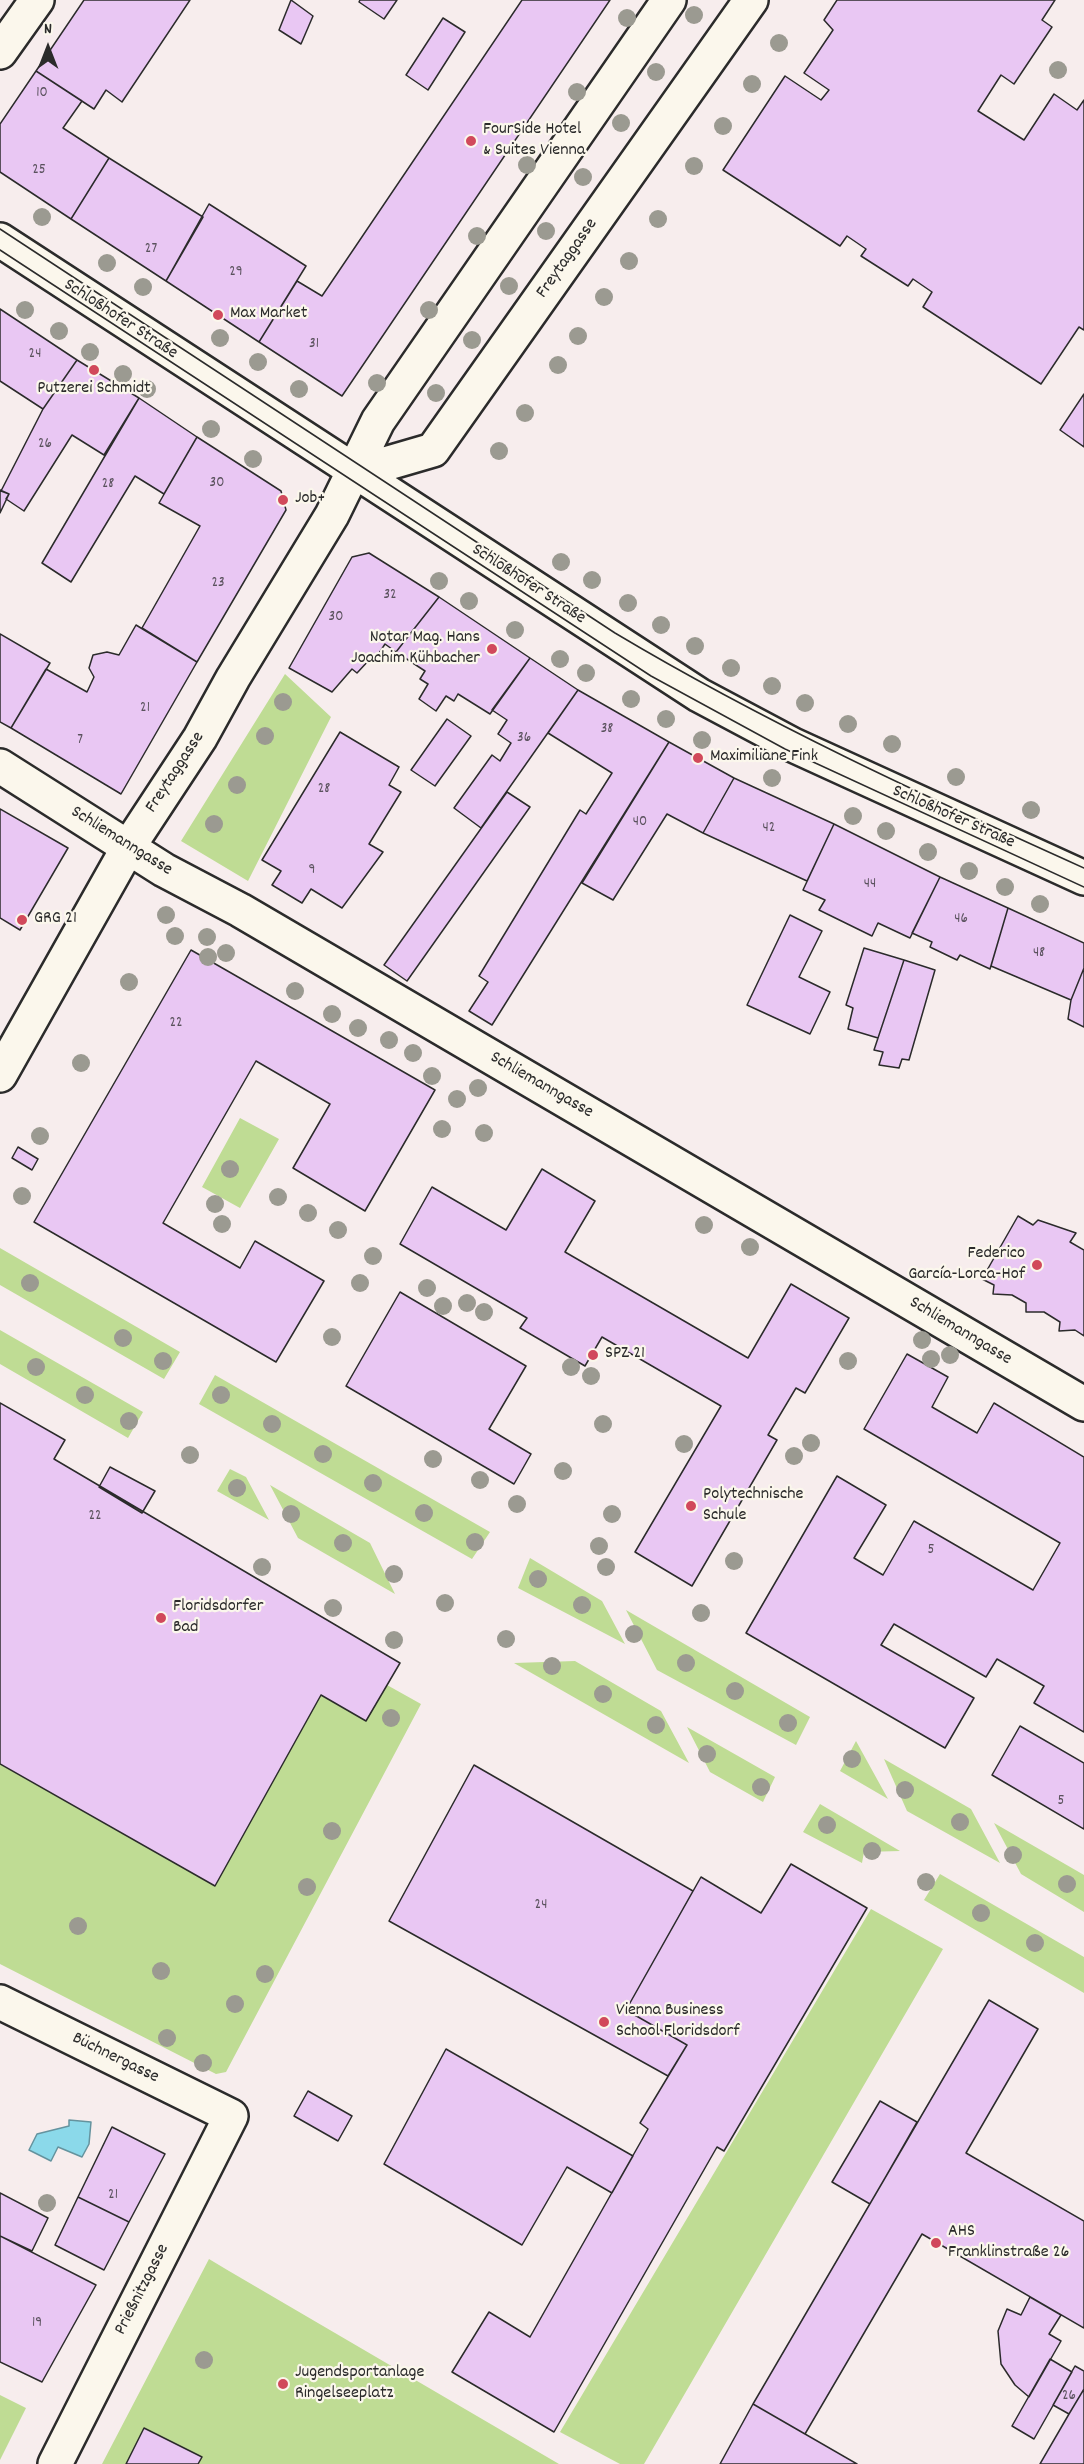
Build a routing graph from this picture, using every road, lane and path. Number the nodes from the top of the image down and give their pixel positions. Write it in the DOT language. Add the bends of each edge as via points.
graph roads {
  1 [pos="37,0"];
  2 [pos="669,0"];
  3 [pos="751,0"];
  4 [pos="0,52"];
  5 [pos="0,240"];
  6 [pos="354,473"];
  7 [pos="0,766"];
  8 [pos="129,846"];
  9 [pos="1084,878"];
  10 [pos="0,1075"];
  11 [pos="1084,1404"];
  12 [pos="0,2002"];
  13 [pos="231,2116"];
  14 [pos="55,2464"];
  1 -- 4 [label="street"];
  2 -- 6 [label="street, Freytaggasse" via="378,421"];
  3 -- 6 [label="street, Freytaggasse" via="433,450"];
  5 -- 6 [label="street, Schloßhofer Straße"];
  6 -- 8 [label="street, Freytaggasse" via="200,738"];
  6 -- 9 [label="street, Schloßhofer Straße" via="699,695 793,745"];
  7 -- 8 [label="street, Schliemanngasse"];
  8 -- 10 [label="street, Freytaggasse"];
  8 -- 11 [label="street, Schliemanngasse" via="164,870 250,916"];
  12 -- 13 [label="street, Büchnergasse"];
  13 -- 14 [label="street, Prießnitzgasse"];
}
